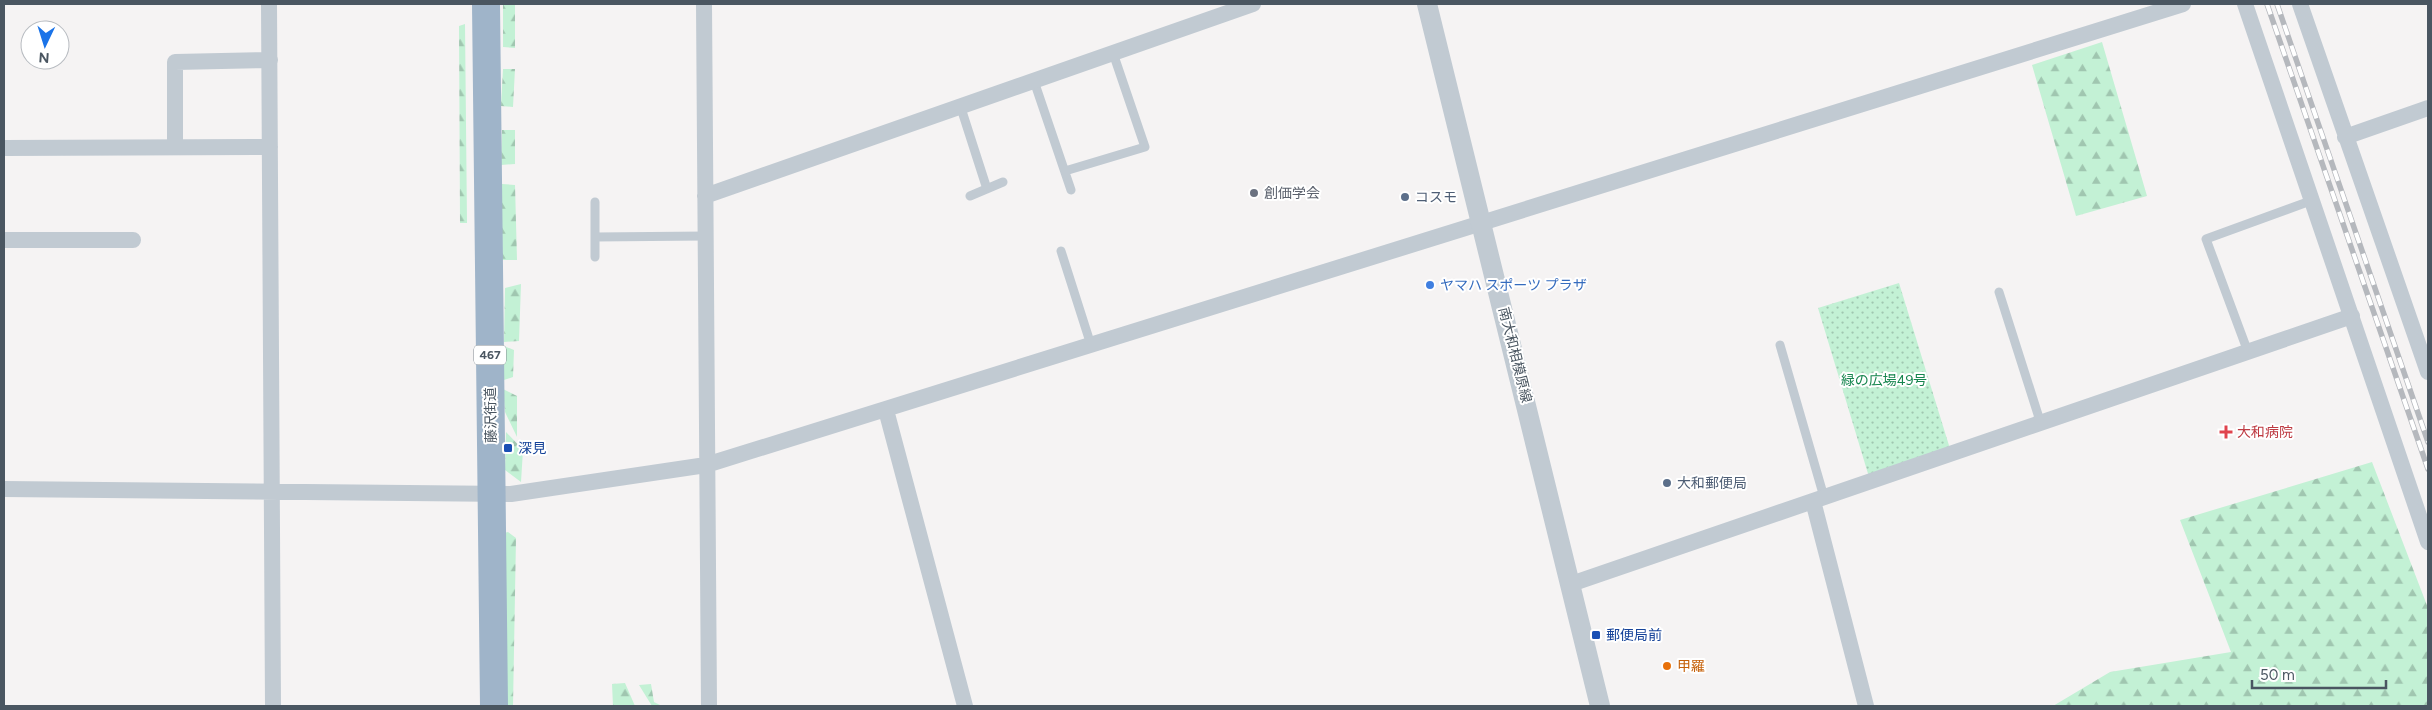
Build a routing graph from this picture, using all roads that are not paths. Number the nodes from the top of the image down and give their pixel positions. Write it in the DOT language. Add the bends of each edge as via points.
graph roads {
  1 [pos="269,4"];
  2 [pos="486,4"];
  3 [pos="704,4"];
  4 [pos="1253,4"];
  5 [pos="1427,4"];
  6 [pos="2183,4"];
  7 [pos="2245,4"];
  8 [pos="2300,4"];
  9 [pos="1112,53"];
  10 [pos="270,60"];
  11 [pos="1034,81"];
  12 [pos="960,105"];
  13 [pos="2428,108"];
  14 [pos="2345,137"];
  15 [pos="176,147"];
  16 [pos="270,147"];
  17 [pos="4,148"];
  18 [pos="1065,171"];
  19 [pos="1003,182"];
  20 [pos="988,189"];
  21 [pos="1071,190"];
  22 [pos="705,196"];
  23 [pos="970,196"];
  24 [pos="2313,200"];
  25 [pos="595,202"];
  26 [pos="1482,224"];
  27 [pos="706,236"];
  28 [pos="595,237"];
  29 [pos="4,240"];
  30 [pos="133,240"];
  31 [pos="1061,251"];
  32 [pos="595,257"];
  33 [pos="1999,292"];
  34 [pos="2352,316"];
  35 [pos="2421,329"];
  36 [pos="1091,345"];
  37 [pos="1780,346"];
  38 [pos="2248,352"];
  39 [pos="2428,372"];
  40 [pos="886,410"];
  41 [pos="2041,424"];
  42 [pos="706,465"];
  43 [pos="4,489"];
  44 [pos="273,492"];
  45 [pos="492,494"];
  46 [pos="1819,499"];
  47 [pos="2428,542"];
  48 [pos="1571,584"];
  49 [pos="272,706"];
  50 [pos="494,706"];
  51 [pos="709,706"];
  52 [pos="965,706"];
  53 [pos="1600,706"];
  54 [pos="1866,706"];
  1 -- 10 [label="street"];
  2 -- 45 [label="highway, 藤沢街道 / 467"];
  3 -- 22 [label="street"];
  4 -- 9 [label="street"];
  5 -- 26 [label="street, 南大和相模原線"];
  6 -- 26 [label="street"];
  7 -- 24 [label="street"];
  8 -- 14 [label="street"];
  9 -- 11 [label="street"];
  9 -- 18 [label="lane" via="1146,147"];
  10 -- 15 [label="street" via="175,62"];
  10 -- 16 [label="street"];
  11 -- 12 [label="street"];
  11 -- 18 [label="lane"];
  12 -- 20 [label="lane"];
  12 -- 22 [label="street"];
  13 -- 14 [label="street"];
  14 -- 35 [label="street"];
  15 -- 16 [label="street"];
  15 -- 17 [label="street"];
  16 -- 44 [label="street"];
  18 -- 21 [label="lane"];
  19 -- 20 [label="lane"];
  20 -- 23 [label="lane"];
  22 -- 27 [label="street"];
  24 -- 34 [label="street"];
  24 -- 38 [label="lane" via="2206,239"];
  25 -- 28 [label="lane"];
  26 -- 36 [label="street"];
  26 -- 48 [label="street, 南大和相模原線"];
  27 -- 28 [label="lane"];
  27 -- 42 [label="street"];
  28 -- 32 [label="lane"];
  29 -- 30 [label="street"];
  31 -- 36 [label="lane"];
  33 -- 41 [label="lane"];
  34 -- 38 [label="street"];
  34 -- 47 [label="street"];
  35 -- 39 [label="street"];
  36 -- 40 [label="street"];
  37 -- 46 [label="lane"];
  38 -- 41 [label="street"];
  40 -- 42 [label="street"];
  40 -- 52 [label="street"];
  41 -- 46 [label="street"];
  42 -- 45 [label="street" via="511,494"];
  42 -- 51 [label="street"];
  43 -- 44 [label="street"];
  44 -- 45 [label="street"];
  44 -- 49 [label="street"];
  45 -- 50 [label="highway, 藤沢街道 / 467"];
  46 -- 48 [label="street"];
  46 -- 54 [label="street"];
  48 -- 53 [label="street, 南大和相模原線"];
}
